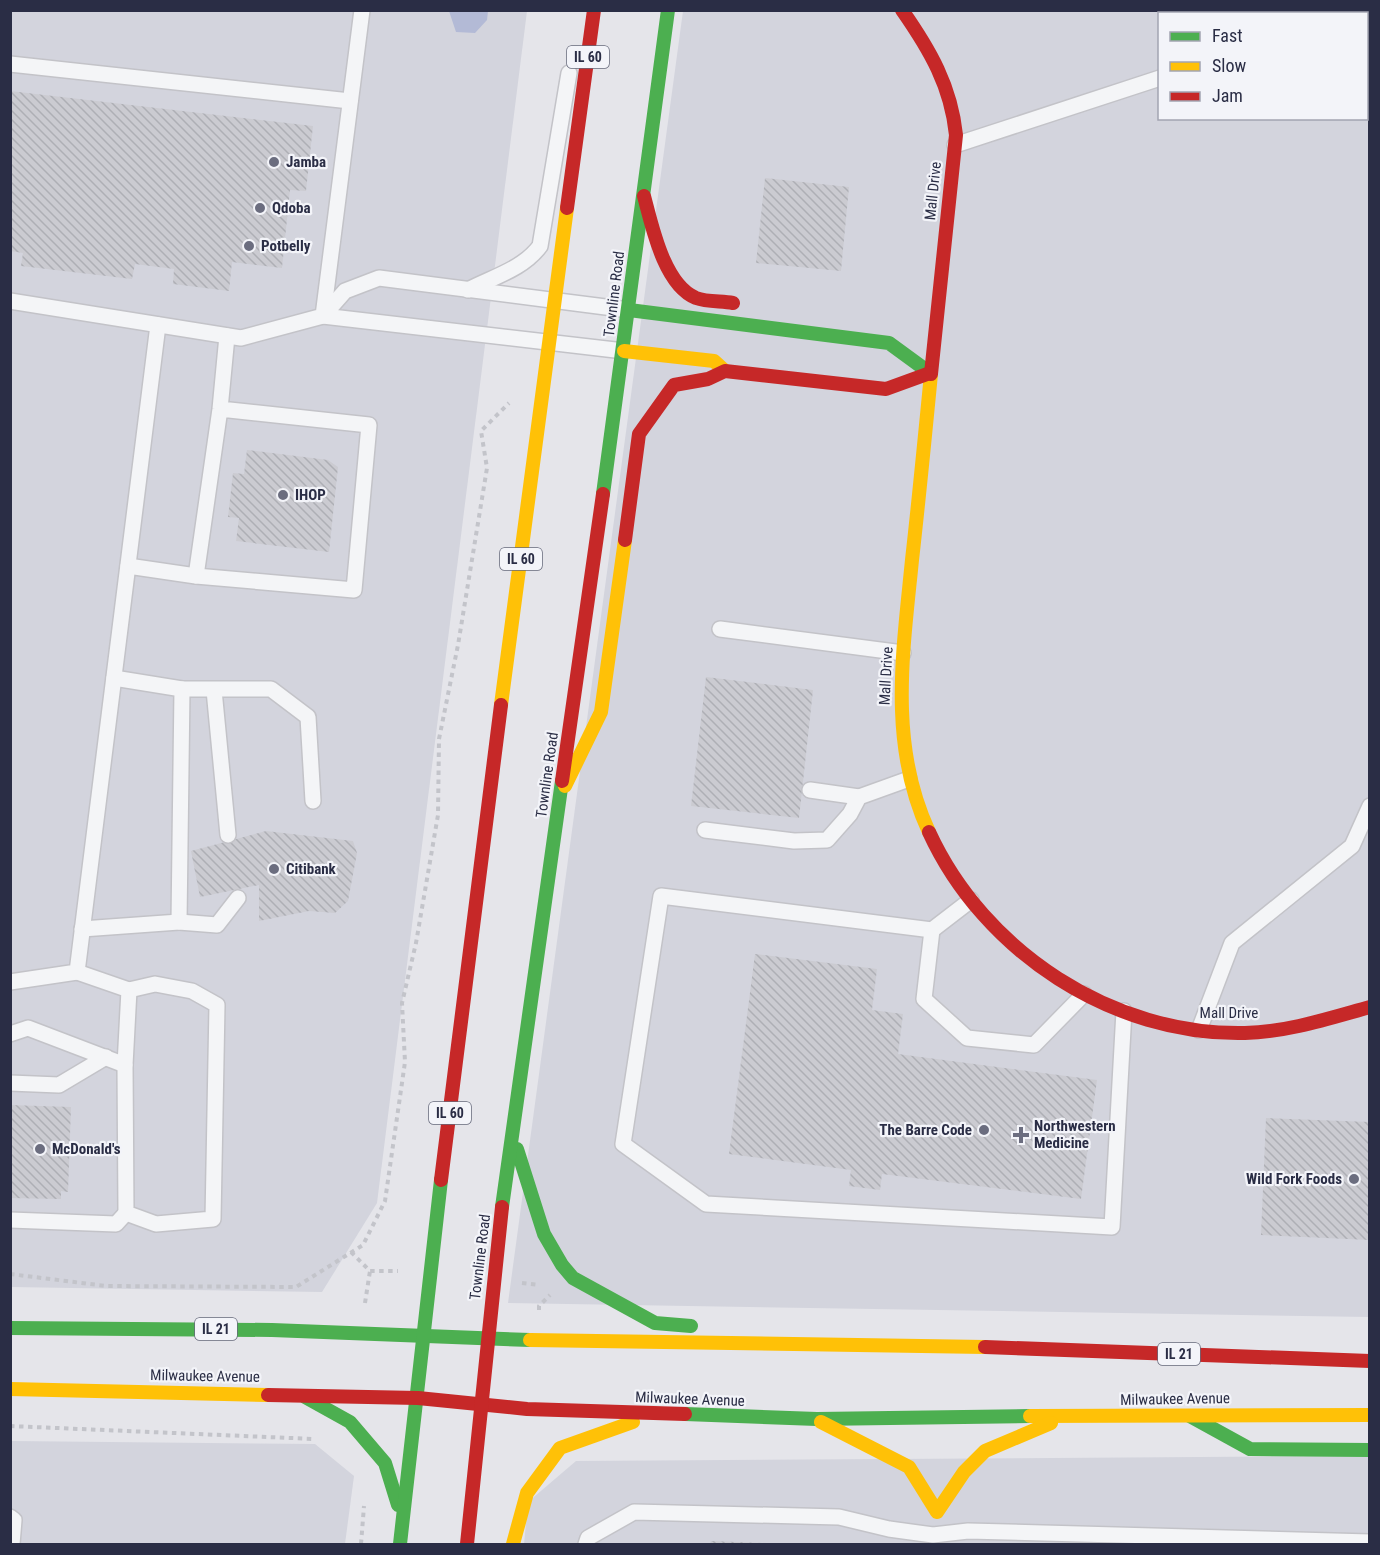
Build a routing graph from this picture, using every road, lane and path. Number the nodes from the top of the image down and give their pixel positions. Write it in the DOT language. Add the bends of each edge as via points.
graph roads {
  1 [pos="362,10"];
  2 [pos="579,10"];
  3 [pos="594,10"];
  4 [pos="668,10"];
  5 [pos="902,10"];
  6 [pos="10,63"];
  7 [pos="1158,79"];
  8 [pos="350,101"];
  9 [pos="955,145"];
  10 [pos="644,196"];
  11 [pos="468,290"];
  12 [pos="556,300"];
  13 [pos="10,301"];
  14 [pos="753,306"];
  15 [pos="629,310"];
  16 [pos="323,316"];
  17 [pos="832,323"];
  18 [pos="158,325"];
  19 [pos="227,336"];
  20 [pos="849,338"];
  21 [pos="551,342"];
  22 [pos="624,351"];
  23 [pos="725,371"];
  24 [pos="930,373"];
  25 [pos="509,403"];
  26 [pos="220,409"];
  27 [pos="128,566"];
  28 [pos="196,576"];
  29 [pos="720,628"];
  30 [pos="903,653"];
  31 [pos="114,678"];
  32 [pos="182,689"];
  33 [pos="214,690"];
  34 [pos="909,779"];
  35 [pos="810,790"];
  36 [pos="560,794"];
  37 [pos="859,797"];
  38 [pos="313,801"];
  39 [pos="1370,806"];
  40 [pos="705,830"];
  41 [pos="228,836"];
  42 [pos="238,898"];
  43 [pos="971,900"];
  44 [pos="179,922"];
  45 [pos="82,929"];
  46 [pos="932,930"];
  47 [pos="77,972"];
  48 [pos="10,982"];
  49 [pos="129,990"];
  50 [pos="1084,994"];
  51 [pos="1370,1007"];
  52 [pos="1124,1011"];
  53 [pos="1199,1030"];
  54 [pos="10,1034"];
  55 [pos="105,1058"];
  56 [pos="125,1065"];
  57 [pos="10,1083"];
  58 [pos="512,1132"];
  59 [pos="10,1212"];
  60 [pos="126,1214"];
  61 [pos="10,1220"];
  62 [pos="351,1252"];
  63 [pos="370,1271"];
  64 [pos="10,1274"];
  65 [pos="703,1326"];
  66 [pos="10,1328"];
  67 [pos="738,1329"];
  68 [pos="422,1334"];
  69 [pos="488,1338"];
  70 [pos="989,1347"];
  71 [pos="1370,1361"];
  72 [pos="10,1389"];
  73 [pos="299,1394"];
  74 [pos="418,1398"];
  75 [pos="482,1404"];
  76 [pos="1186,1414"];
  77 [pos="655,1415"];
  78 [pos="1370,1415"];
  79 [pos="1067,1417"];
  80 [pos="817,1419"];
  81 [pos="10,1426"];
  82 [pos="320,1439"];
  83 [pos="1370,1450"];
  84 [pos="364,1503"];
  85 [pos="937,1512"];
  86 [pos="10,1517"];
  87 [pos="402,1519"];
  88 [pos="933,1540"];
  89 [pos="1370,1542"];
  90 [pos="12,1545"];
  91 [pos="361,1545"];
  92 [pos="400,1545"];
  93 [pos="466,1545"];
  94 [pos="513,1545"];
  95 [pos="586,1545"];
  1 -- 8 [label="lane"];
  2 -- 11 [label="lane" via="540,246 508,272"];
  3 -- 12 [label="main road, IL 60"];
  4 -- 10 [label="main road, Townline Road"];
  5 -- 9 [label="main road, Mall Drive" via="928,45 946,80 954,109"];
  6 -- 8 [label="lane"];
  7 -- 9 [label="lane"];
  8 -- 16 [label="lane"];
  9 -- 24 [label="main road, Mall Drive"];
  10 -- 14 [label="main road" via="656,240 679,285 694,297"];
  10 -- 15 [label="main road, Townline Road"];
  11 -- 12 [label="lane"];
  11 -- 16 [label="lane" via="379,278 345,291"];
  12 -- 15 [label="lane"];
  12 -- 21 [label="main road, IL 60"];
  13 -- 18 [label="lane"];
  15 -- 20 [label="main road"];
  15 -- 22 [label="main road, Townline Road"];
  16 -- 19 [label="lane" via="241,338"];
  16 -- 21 [label="lane"];
  17 -- 20 [label="main road"];
  18 -- 19 [label="lane"];
  18 -- 27 [label="lane"];
  19 -- 26 [label="lane"];
  20 -- 24 [label="main road" via="889,343"];
  21 -- 22 [label="lane"];
  21 -- 68 [label="main road, IL 60" via="491,776"];
  22 -- 23 [label="main road" via="714,361"];
  22 -- 36 [label="main road, Townline Road"];
  23 -- 24 [label="main road" via="886,389"];
  23 -- 36 [label="main road" via="708,379 674,385 639,434 601,712"];
  24 -- 30 [label="main road, Mall Drive"];
  25 -- 62 [label="path" via="481,431 487,468 439,739 438,815 402,1003 405,1062 386,1201 363,1245"];
  26 -- 28 [label="lane"];
  26 -- 28 [label="lane" via="369,425 354,590"];
  27 -- 28 [label="lane"];
  27 -- 31 [label="lane"];
  29 -- 30 [label="lane"];
  30 -- 34 [label="main road, Mall Drive" via="900,712"];
  31 -- 32 [label="lane"];
  31 -- 45 [label="lane"];
  32 -- 33 [label="lane"];
  32 -- 44 [label="lane"];
  33 -- 38 [label="lane" via="271,689 308,717"];
  33 -- 41 [label="lane"];
  34 -- 37 [label="lane"];
  34 -- 43 [label="main road, Mall Drive" via="940,854"];
  35 -- 37 [label="lane"];
  36 -- 58 [label="main road, Townline Road"];
  37 -- 40 [label="lane" via="827,840 794,841"];
  39 -- 53 [label="lane" via="1352,846 1232,943"];
  42 -- 44 [label="lane" via="217,925"];
  43 -- 46 [label="lane"];
  43 -- 50 [label="main road, Mall Drive" via="1012,945 1065,986"];
  44 -- 45 [label="lane"];
  45 -- 47 [label="lane"];
  46 -- 50 [label="lane" via="924,999 967,1038 1034,1045"];
  46 -- 52 [label="lane" via="661,896 623,1144 706,1204 1112,1227"];
  47 -- 48 [label="lane"];
  47 -- 49 [label="lane"];
  49 -- 56 [label="lane"];
  49 -- 60 [label="lane" via="154,984 192,991 217,1005 213,1218 156,1224"];
  50 -- 52 [label="main road, Mall Drive"];
  51 -- 53 [label="main road, Mall Drive" via="1302,1025 1245,1033"];
  52 -- 53 [label="main road, Mall Drive"];
  54 -- 55 [label="lane" via="28,1029"];
  55 -- 56 [label="lane"];
  55 -- 57 [label="lane" via="59,1085"];
  56 -- 60 [label="lane"];
  58 -- 65 [label="main road" via="532,1210 565,1270 655,1323"];
  58 -- 69 [label="main road, Townline Road"];
  59 -- 60 [label="lane"];
  60 -- 61 [label="lane" via="116,1224"];
  62 -- 63 [label="path"];
  62 -- 64 [label="path" via="296,1287 106,1286"];
  66 -- 68 [label="main road, IL 21"];
  67 -- 70 [label="main road"];
  68 -- 69 [label="main road, IL 21"];
  68 -- 74 [label="main road, IL 60"];
  69 -- 70 [label="main road, IL 21"];
  69 -- 75 [label="main road, Townline Road"];
  70 -- 71 [label="main road, IL 21"];
  72 -- 73 [label="main road, Milwaukee Avenue"];
  73 -- 74 [label="main road, Milwaukee Avenue"];
  73 -- 87 [label="main road" via="350,1422 384,1463"];
  74 -- 75 [label="main road, Milwaukee Avenue"];
  74 -- 87 [label="main road, IL 60"];
  75 -- 77 [label="main road, Milwaukee Avenue"];
  75 -- 93 [label="main road, Townline Road"];
  76 -- 78 [label="main road, Milwaukee Avenue"];
  76 -- 79 [label="main road, Milwaukee Avenue"];
  76 -- 83 [label="main road" via="1250,1449"];
  77 -- 80 [label="main road, Milwaukee Avenue"];
  77 -- 94 [label="main road" via="560,1448 527,1493"];
  79 -- 80 [label="main road, Milwaukee Avenue"];
  79 -- 85 [label="main road" via="985,1451 964,1472"];
  80 -- 85 [label="main road" via="909,1467"];
  81 -- 82 [label="path"];
  84 -- 91 [label="path"];
  85 -- 88 [label="lane"];
  86 -- 90 [label="lane" via="14,1520"];
  87 -- 92 [label="main road, IL 60"];
  88 -- 89 [label="lane" via="968,1531"];
  88 -- 95 [label="lane" via="839,1517 634,1512 588,1538"];
}
